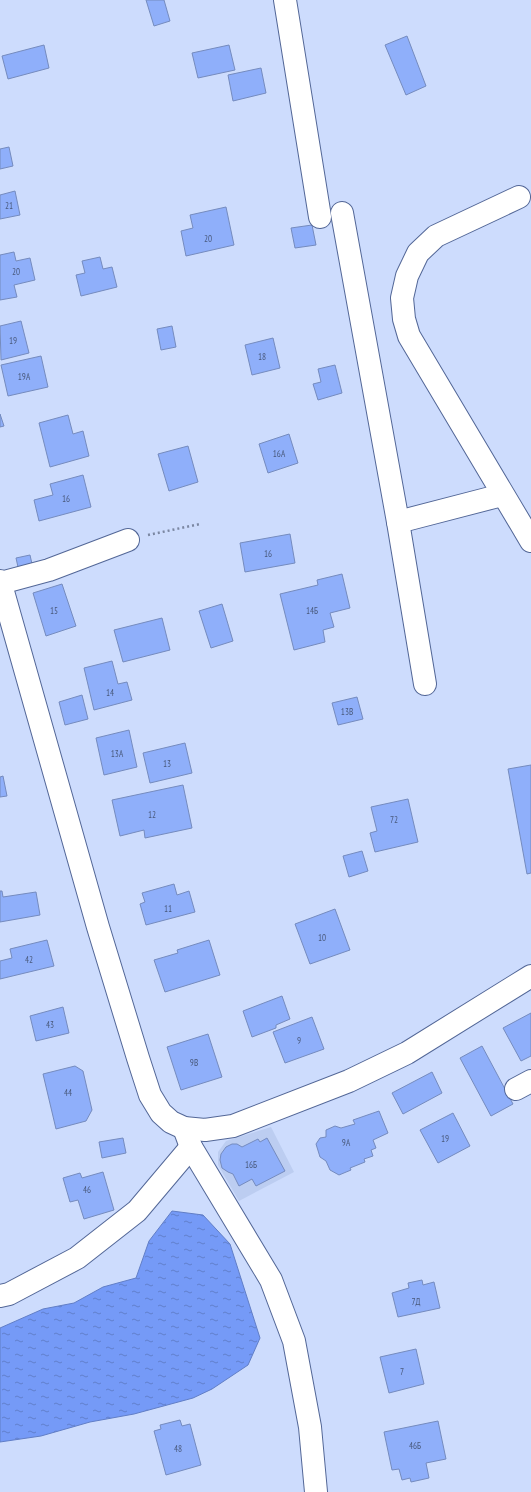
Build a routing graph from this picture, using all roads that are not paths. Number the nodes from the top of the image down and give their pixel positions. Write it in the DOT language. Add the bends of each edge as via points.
graph roads {
  1 [pos="285,0"];
  2 [pos="519,197"];
  3 [pos="342,213"];
  4 [pos="320,217"];
  5 [pos="502,494"];
  6 [pos="398,522"];
  7 [pos="128,540"];
  8 [pos="531,541"];
  9 [pos="0,582"];
  10 [pos="425,684"];
  11 [pos="531,976"];
  12 [pos="188,1138"];
  13 [pos="0,1296"];
  14 [pos="316,1492"];
  1 -- 4 [label="street"];
  2 -- 5 [label="street" via="436,236 418,253 407,276 402,298 409,336"];
  3 -- 6 [label="street"];
  5 -- 6 [label="street"];
  5 -- 8 [label="street"];
  6 -- 10 [label="street"];
  7 -- 9 [label="street" via="49,570"];
  9 -- 12 [label="street" via="98,927 150,1095 161,1113"];
  11 -- 12 [label="street" via="407,1053 349,1081 233,1126 205,1130"];
  12 -- 13 [label="street" via="137,1211 77,1258 9,1294"];
  12 -- 14 [label="street" via="271,1280 294,1341 310,1426"];
}
